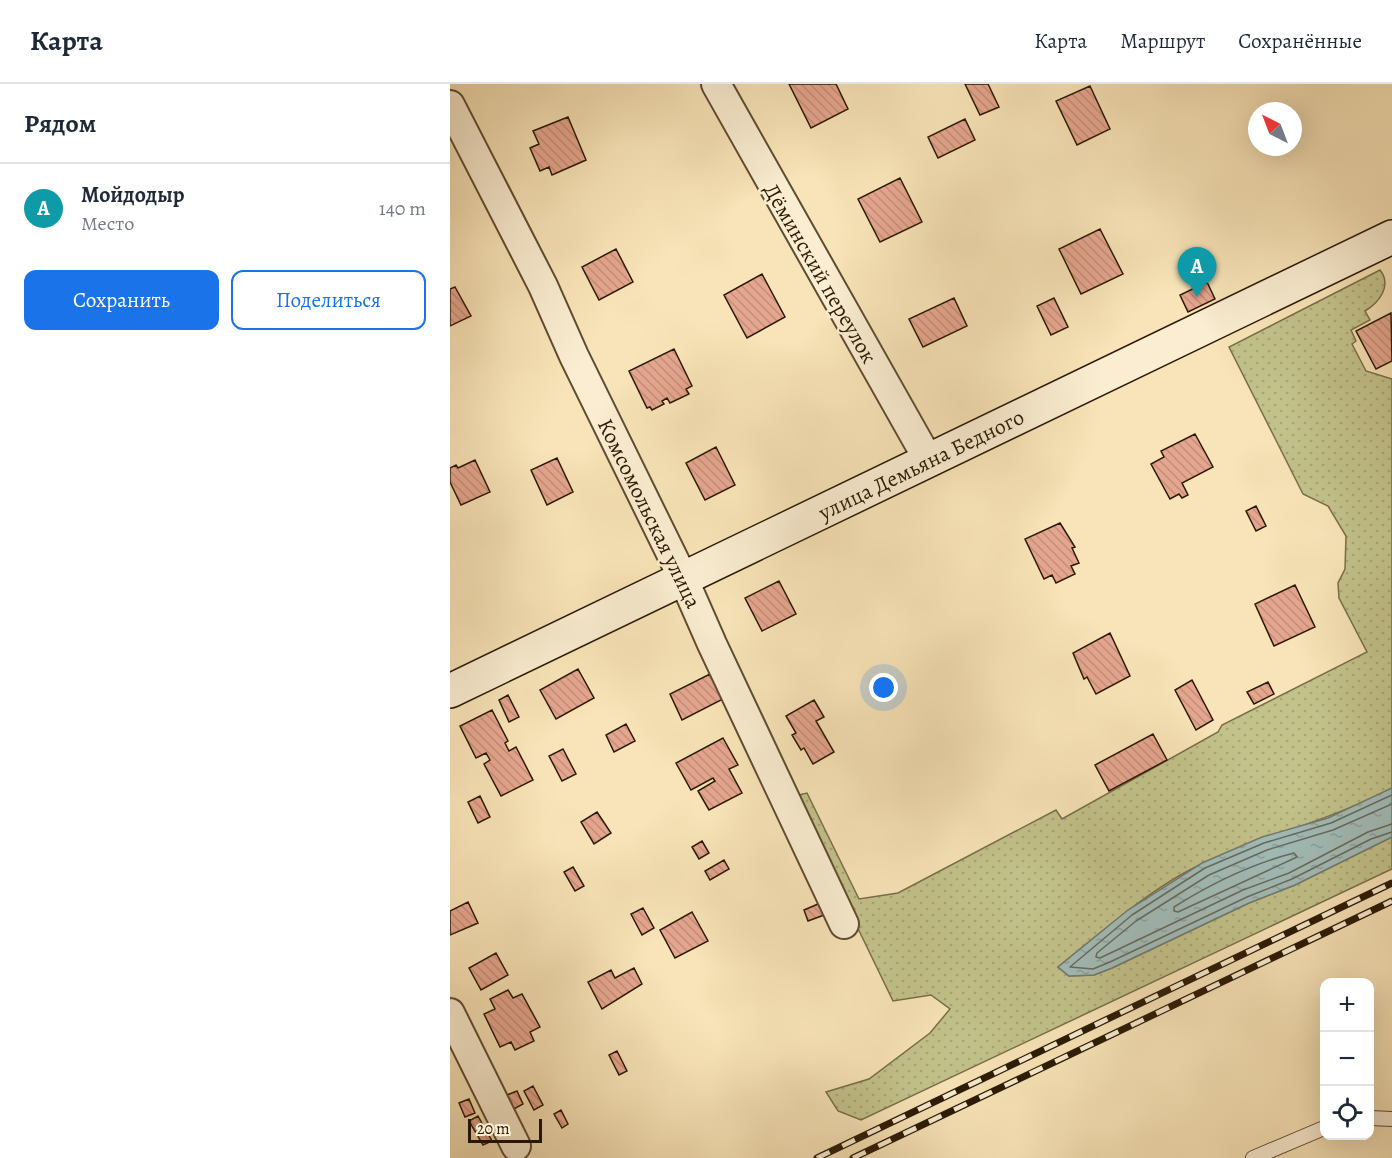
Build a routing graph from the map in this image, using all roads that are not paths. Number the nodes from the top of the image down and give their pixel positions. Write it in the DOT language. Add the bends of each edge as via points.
graph roads {
  1 [pos="716,84"];
  2 [pos="450,105"];
  3 [pos="1389,245"];
  4 [pos="929,460"];
  5 [pos="683,578"];
  6 [pos="450,691"];
  7 [pos="844,924"];
  8 [pos="450,1013"];
  9 [pos="1374,1118"];
  10 [pos="1392,1119"];
  11 [pos="1320,1130"];
  12 [pos="516,1146"];
  13 [pos="1253,1158"];
  1 -- 4 [label="street, Дёминский переулок"];
  2 -- 5 [label="street, Комсомольская улица" via="543,286"];
  3 -- 4 [label="street, улица Демьяна Бедного"];
  4 -- 5 [label="street, улица Демьяна Бедного"];
  5 -- 6 [label="street, улица Демьяна Бедного"];
  5 -- 7 [label="street, Комсомольская улица"];
  8 -- 12 [label="street"];
  9 -- 10 [label="lane"];
  11 -- 13 [label="lane"];
}
